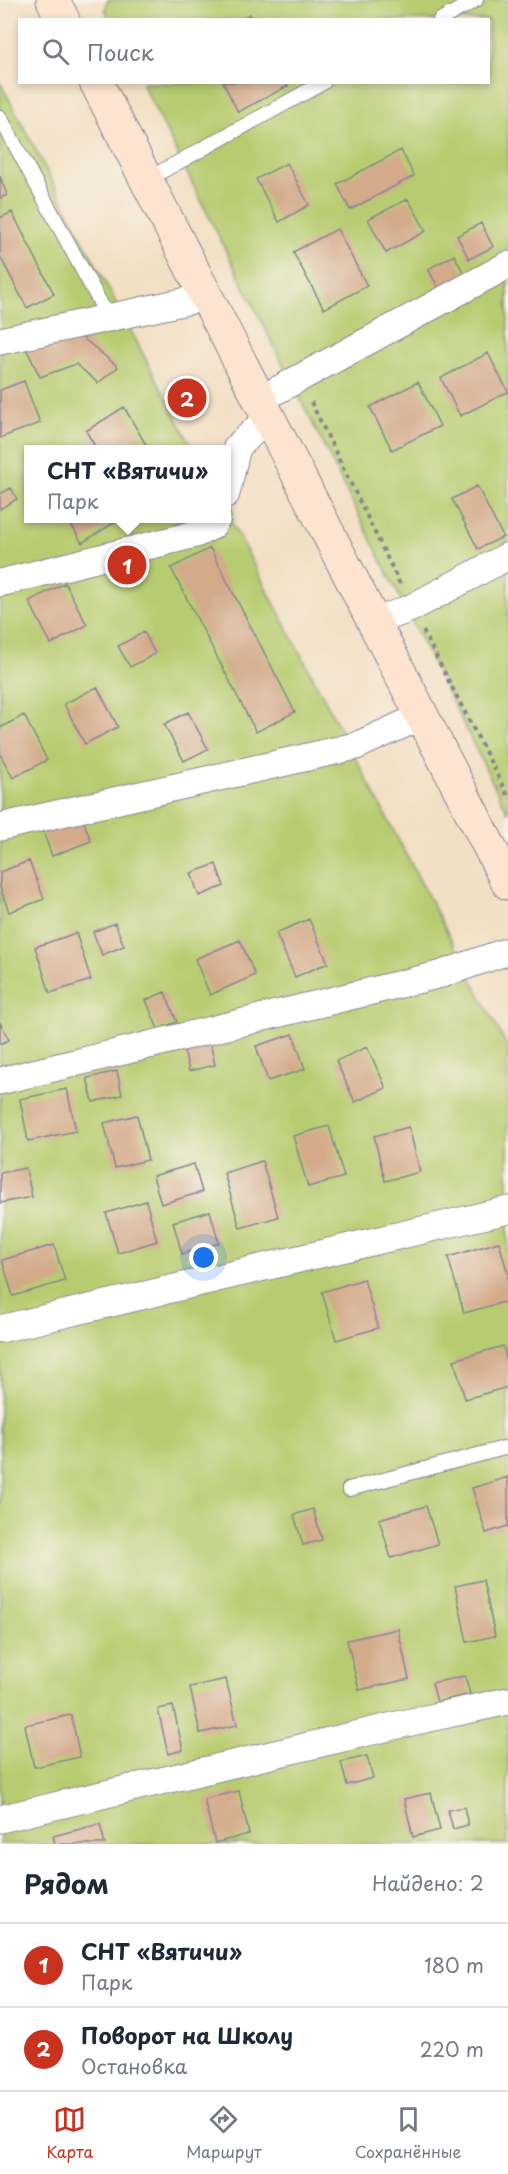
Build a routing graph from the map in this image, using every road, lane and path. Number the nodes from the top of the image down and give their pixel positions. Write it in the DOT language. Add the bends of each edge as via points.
graph roads {
  1 [pos="53,0"];
  2 [pos="476,0"];
  3 [pos="62,18"];
  4 [pos="444,18"];
  5 [pos="97,84"];
  6 [pos="320,84"];
  7 [pos="0,117"];
  8 [pos="146,180"];
  9 [pos="508,265"];
  10 [pos="207,297"];
  11 [pos="109,319"];
  12 [pos="0,341"];
  13 [pos="264,409"];
  14 [pos="231,473"];
  15 [pos="214,523"];
  16 [pos="508,556"];
  17 [pos="0,583"];
  18 [pos="374,622"];
  19 [pos="422,716"];
  20 [pos="0,827"];
  21 [pos="500,847"];
  22 [pos="508,883"];
  23 [pos="508,951"];
  24 [pos="0,1081"];
  25 [pos="508,1210"];
  26 [pos="0,1329"];
  27 [pos="508,1447"];
  28 [pos="349,1489"];
  29 [pos="508,1701"];
  30 [pos="0,1819"];
  1 -- 3 [label="main road"];
  2 -- 4 [label="lane"];
  5 -- 8 [label="main road"];
  6 -- 8 [label="lane"];
  7 -- 11 [label="lane"];
  8 -- 10 [label="main road"];
  9 -- 13 [label="street"];
  10 -- 11 [label="street"];
  10 -- 13 [label="main road"];
  11 -- 12 [label="street"];
  13 -- 14 [label="street" via="237,447"];
  13 -- 18 [label="main road"];
  15 -- 17 [label="street" via="196,534"];
  16 -- 18 [label="street" via="411,608"];
  18 -- 19 [label="main road"];
  19 -- 20 [label="street" via="356,746"];
  19 -- 21 [label="main road"];
  21 -- 22 [label="main road"];
  23 -- 24 [label="street" via="442,974"];
  25 -- 26 [label="street"];
  27 -- 28 [label="lane"];
  29 -- 30 [label="street"];
}
